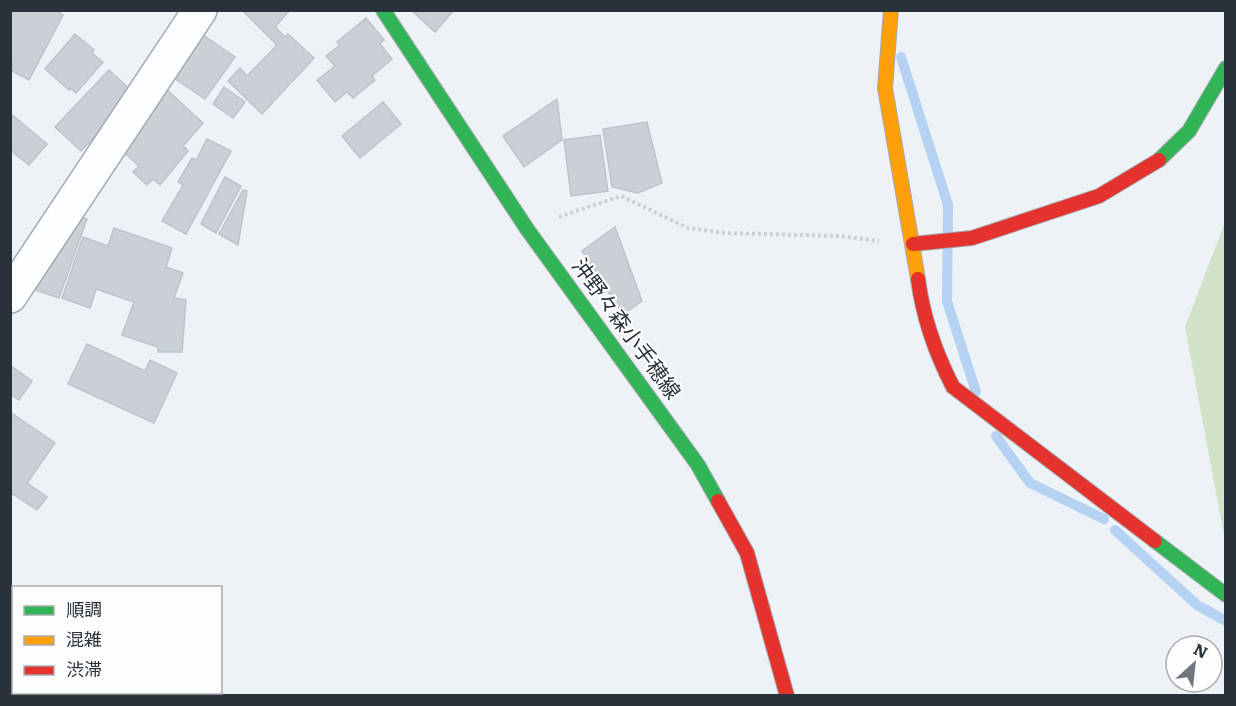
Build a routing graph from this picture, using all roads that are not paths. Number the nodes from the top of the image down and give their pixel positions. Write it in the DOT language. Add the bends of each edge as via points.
graph roads {
  1 [pos="200,10"];
  2 [pos="383,10"];
  3 [pos="891,10"];
  4 [pos="1226,68"];
  5 [pos="913,244"];
  6 [pos="10,296"];
  7 [pos="1226,594"];
  8 [pos="787,696"];
  1 -- 6 [label="street"];
  2 -- 8 [label="street, 沖野々森小手穂線" via="527,229 698,465 747,553"];
  3 -- 5 [label="street" via="885,88"];
  4 -- 5 [label="street" via="1189,131 1162,158 1099,196 972,238"];
  5 -- 7 [label="street" via="920,298 936,354 954,387"];
}
